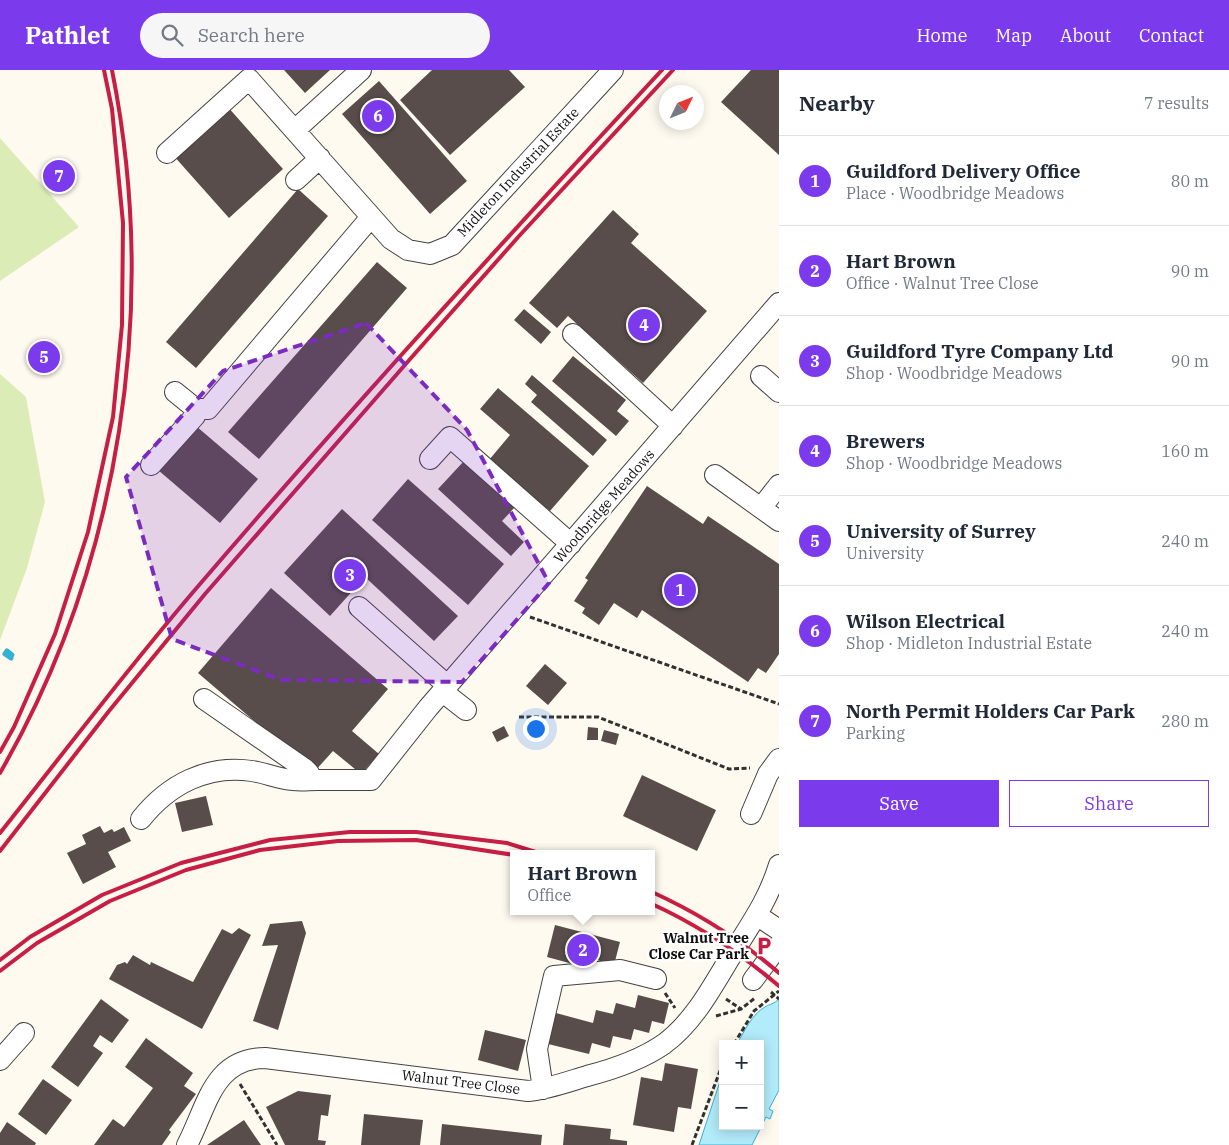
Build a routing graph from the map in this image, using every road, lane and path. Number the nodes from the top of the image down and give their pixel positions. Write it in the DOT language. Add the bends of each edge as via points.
graph roads {
  1 [pos="361,70"];
  2 [pos="613,70"];
  3 [pos="295,130"];
  4 [pos="167,153"];
  5 [pos="320,158"];
  6 [pos="296,180"];
  7 [pos="371,217"];
  8 [pos="779,303"];
  9 [pos="573,334"];
  10 [pos="761,376"];
  11 [pos="175,392"];
  12 [pos="779,392"];
  13 [pos="196,409"];
  14 [pos="673,426"];
  15 [pos="430,459"];
  16 [pos="151,465"];
  17 [pos="716,475"];
  18 [pos="779,485"];
  19 [pos="761,508"];
  20 [pos="779,521"];
  21 [pos="571,544"];
  22 [pos="360,607"];
  23 [pos="513,610"];
  24 [pos="445,689"];
  25 [pos="204,699"];
  26 [pos="779,704"];
  27 [pos="466,710"];
  28 [pos="518,717"];
  29 [pos="779,760"];
  30 [pos="754,768"];
  31 [pos="310,780"];
  32 [pos="750,814"];
  33 [pos="141,819"];
  34 [pos="776,874"];
  35 [pos="758,916"];
  36 [pos="779,930"];
  37 [pos="779,945"];
  38 [pos="656,979"];
  39 [pos="753,980"];
  40 [pos="779,991"];
  41 [pos="771,992"];
  42 [pos="779,999"];
  43 [pos="741,1009"];
  44 [pos="754,1011"];
  45 [pos="685,1024"];
  46 [pos="24,1033"];
  47 [pos="736,1040"];
  48 [pos="0,1060"];
  49 [pos="225,1073"];
  50 [pos="719,1074"];
  51 [pos="542,1089"];
  52 [pos="187,1145"];
  53 [pos="277,1145"];
  54 [pos="692,1145"];
  1 -- 3 [label="street"];
  2 -- 7 [label="street, Midleton Industrial Estate" via="452,245 430,254 408,250 391,239"];
  3 -- 4 [label="street, Midleton Industrial Estate" via="249,79"];
  3 -- 5 [label="street, Midleton Industrial Estate"];
  5 -- 6 [label="street"];
  5 -- 7 [label="street, Midleton Industrial Estate"];
  7 -- 13 [label="street" via="208,409"];
  8 -- 14 [label="street, Woodbridge Meadows"];
  9 -- 14 [label="street"];
  10 -- 12 [label="street"];
  11 -- 13 [label="street"];
  13 -- 16 [label="street" via="195,416"];
  14 -- 21 [label="street, Woodbridge Meadows"];
  15 -- 21 [label="street" via="450,437"];
  17 -- 19 [label="street"];
  18 -- 19 [label="street"];
  19 -- 20 [label="street"];
  21 -- 23 [label="street, Woodbridge Meadows"];
  22 -- 24 [label="street"];
  23 -- 24 [label="street, Woodbridge Meadows"];
  23 -- 26 [label="path"];
  24 -- 27 [label="street"];
  24 -- 31 [label="street, Woodbridge Meadows" via="371,780"];
  25 -- 31 [label="street" via="305,769"];
  28 -- 30 [label="path" via="598,717 729,769"];
  29 -- 32 [label="street" via="768,774"];
  31 -- 33 [label="street" via="232,769 214,772 187,780 169,791"];
  34 -- 35 [label="street"];
  35 -- 36 [label="street"];
  35 -- 45 [label="street, Walnut Tree Close" via="702,1004"];
  37 -- 39 [label="street"];
  38 -- 45 [label="path"];
  38 -- 51 [label="street" via="620,970 554,976 536,1049"];
  40 -- 44 [label="path"];
  41 -- 42 [label="path, bridge"];
  43 -- 44 [label="path" via="753,1001"];
  44 -- 47 [label="path"];
  45 -- 51 [label="street, Walnut Tree Close" via="665,1044 639,1058"];
  46 -- 48 [label="street"];
  49 -- 51 [label="street, Walnut Tree Close" via="237,1063 265,1058 528,1091"];
  49 -- 52 [label="street"];
  49 -- 53 [label="path"];
  50 -- 54 [label="path"];
}
